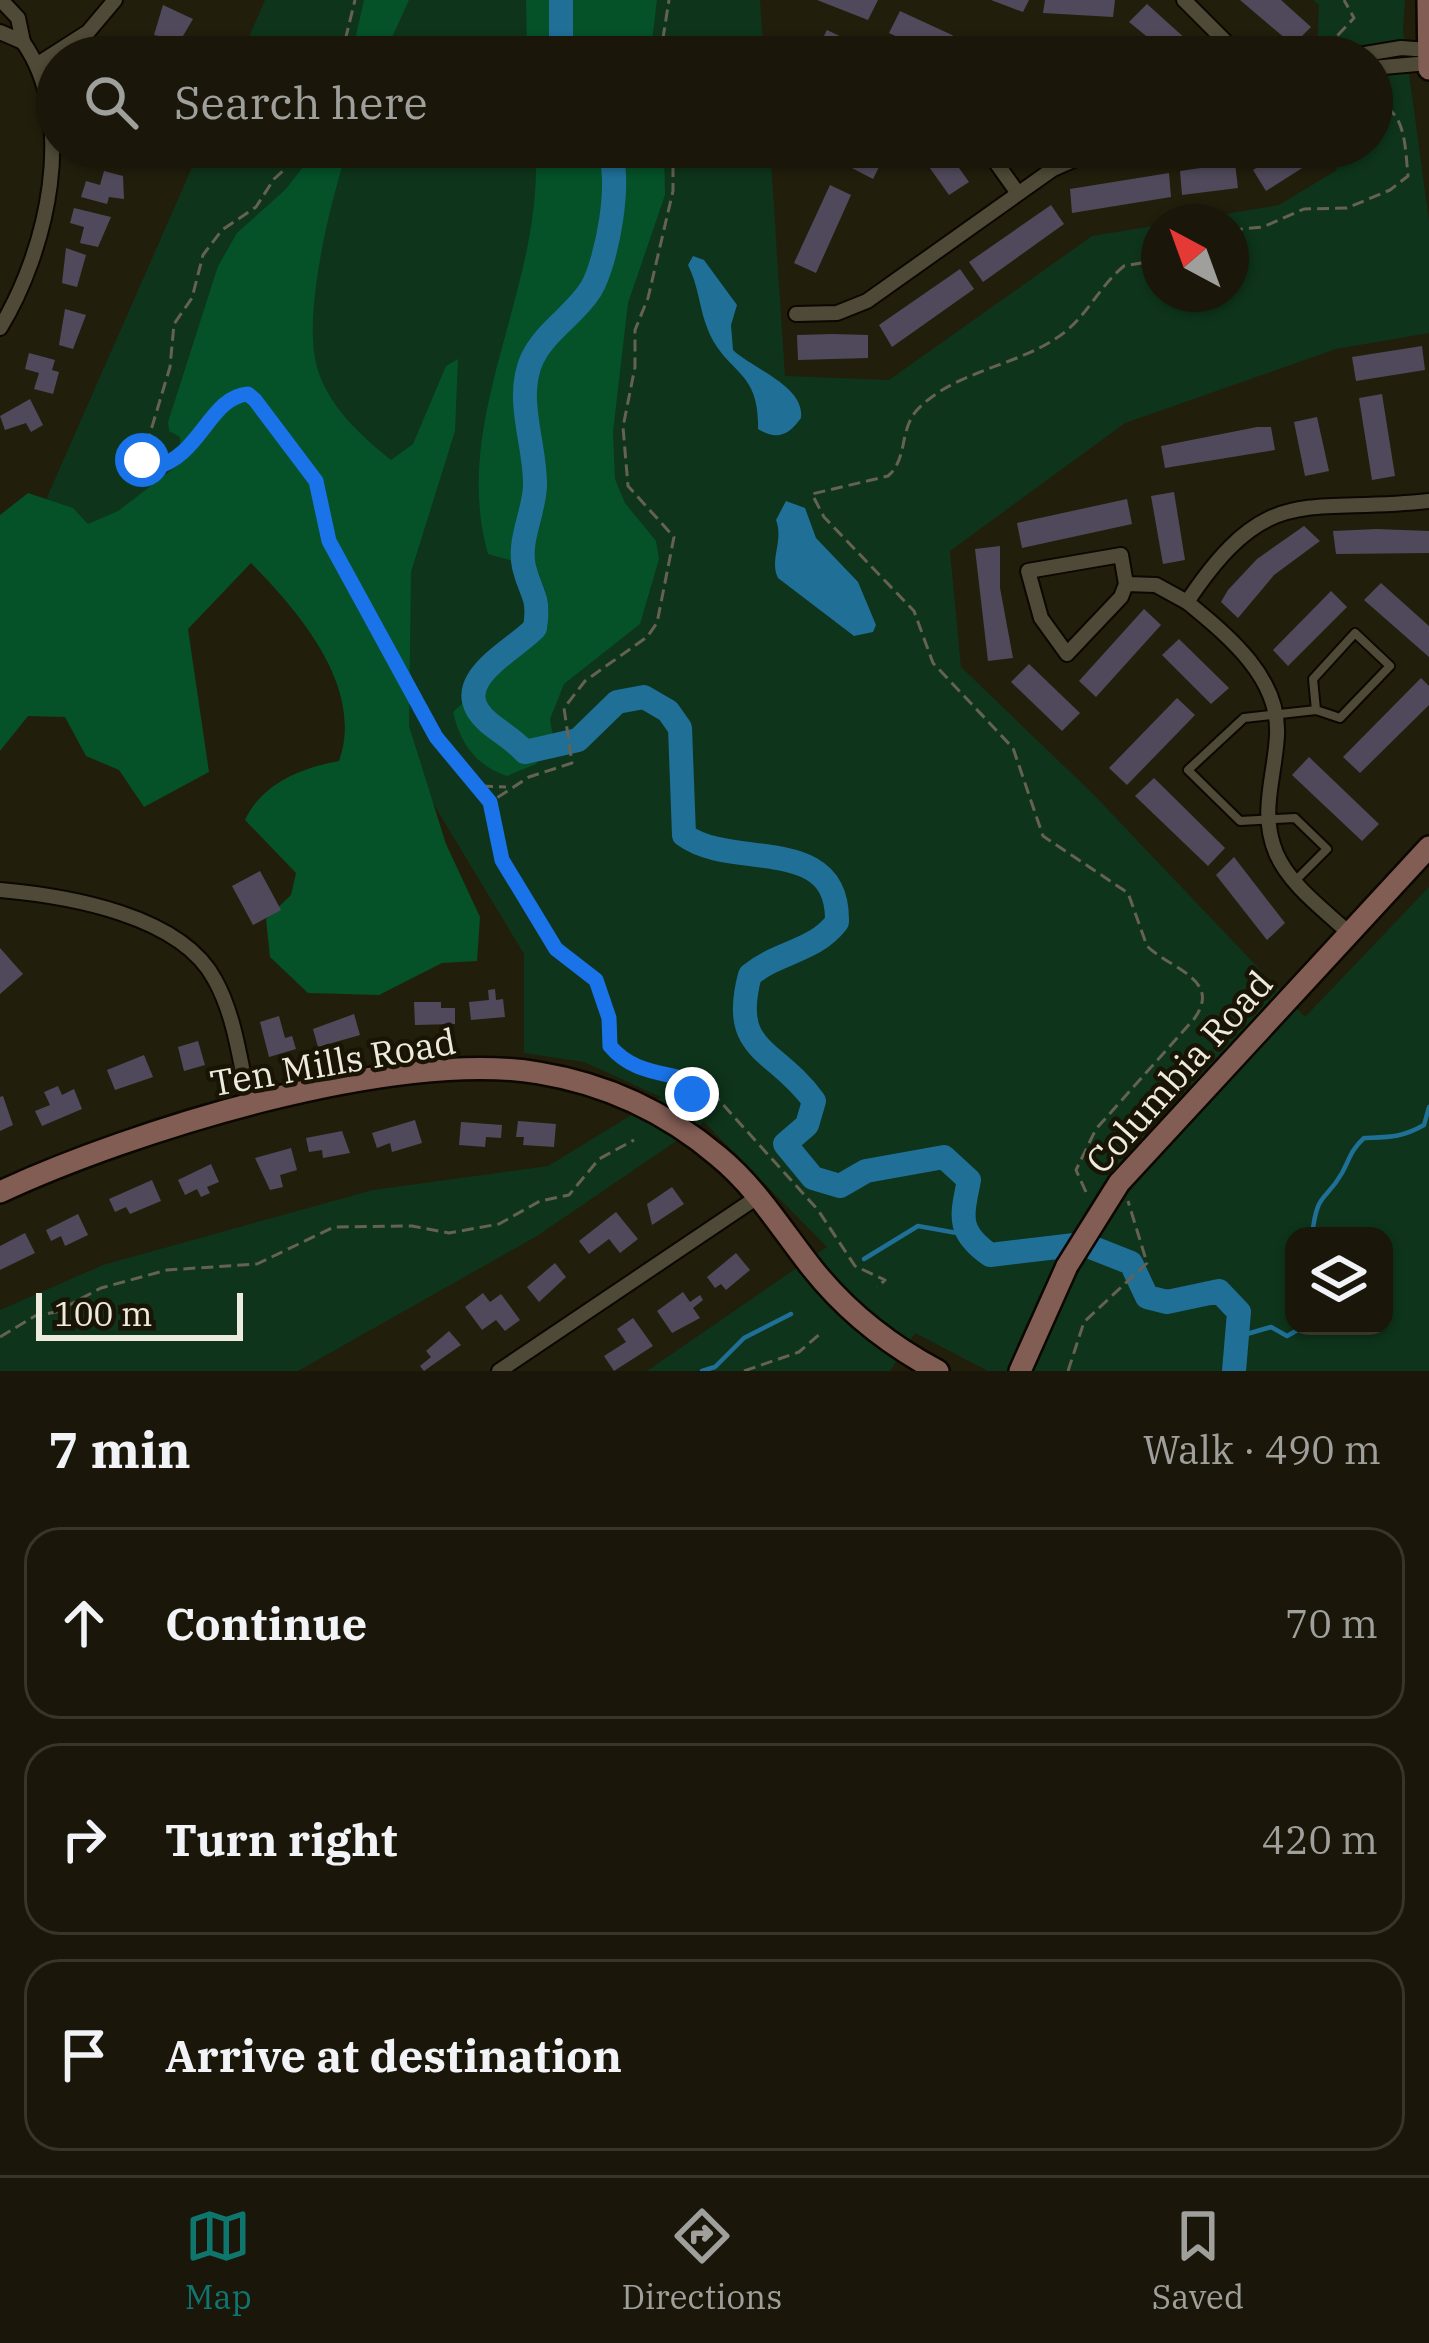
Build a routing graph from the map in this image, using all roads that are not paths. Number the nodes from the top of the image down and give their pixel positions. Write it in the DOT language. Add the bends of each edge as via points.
graph roads {
  1 [pos="2,0"];
  2 [pos="121,0"];
  3 [pos="1184,0"];
  4 [pos="1428,0"];
  5 [pos="0,32"];
  6 [pos="82,36"];
  7 [pos="1220,36"];
  8 [pos="23,42"];
  9 [pos="1393,49"];
  10 [pos="1429,50"];
  11 [pos="36,61"];
  12 [pos="1429,66"];
  13 [pos="1393,67"];
  14 [pos="52,168"];
  15 [pos="1000,168"];
  16 [pos="1057,168"];
  17 [pos="1017,192"];
  18 [pos="796,314"];
  19 [pos="0,328"];
  20 [pos="1429,500"];
  21 [pos="1126,584"];
  22 [pos="1186,602"];
  23 [pos="1316,710"];
  24 [pos="1275,715"];
  25 [pos="1268,819"];
  26 [pos="1429,847"];
  27 [pos="1295,881"];
  28 [pos="0,890"];
  29 [pos="1351,935"];
  30 [pos="250,1106"];
  31 [pos="0,1192"];
  32 [pos="759,1196"];
  33 [pos="499,1371"];
  34 [pos="938,1371"];
  35 [pos="1020,1371"];
  1 -- 8 [label="street" via="18,18"];
  2 -- 6 [label="street"];
  3 -- 7 [label="street"];
  4 -- 10 [label="street"];
  5 -- 8 [label="street"];
  8 -- 11 [label="street"];
  9 -- 10 [label="street"];
  10 -- 12 [label="street"];
  12 -- 13 [label="street"];
  14 -- 19 [label="street" via="20,288"];
  15 -- 17 [label="street"];
  16 -- 17 [label="street"];
  17 -- 18 [label="street" via="867,301 837,313"];
  20 -- 22 [label="street" via="1331,502 1264,521 1222,554"];
  21 -- 21 [label="street" via="1067,654 1040,618 1028,571 1121,555"];
  21 -- 22 [label="street" via="1156,585"];
  22 -- 24 [label="street" via="1260,674"];
  23 -- 23 [label="lane" via="1340,718 1390,666 1355,633 1312,679"];
  23 -- 24 [label="lane"];
  24 -- 25 [label="street"];
  24 -- 25 [label="lane" via="1235,722 1188,770 1240,821"];
  25 -- 27 [label="street" via="1277,856"];
  25 -- 27 [label="lane" via="1295,818 1328,849"];
  26 -- 29 [label="street, Columbia Road"];
  27 -- 29 [label="street"];
  28 -- 30 [label="street" via="137,918 194,952 226,1003"];
  29 -- 35 [label="street, Columbia Road, bridge" via="1189,1102 1066,1266"];
  30 -- 31 [label="street, Ten Mills Road" via="129,1140"];
  30 -- 32 [label="street, Ten Mills Road" via="445,1071 536,1072 651,1109"];
  32 -- 33 [label="street"];
  32 -- 34 [label="street, Ten Mills Road" via="833,1292"];
}
